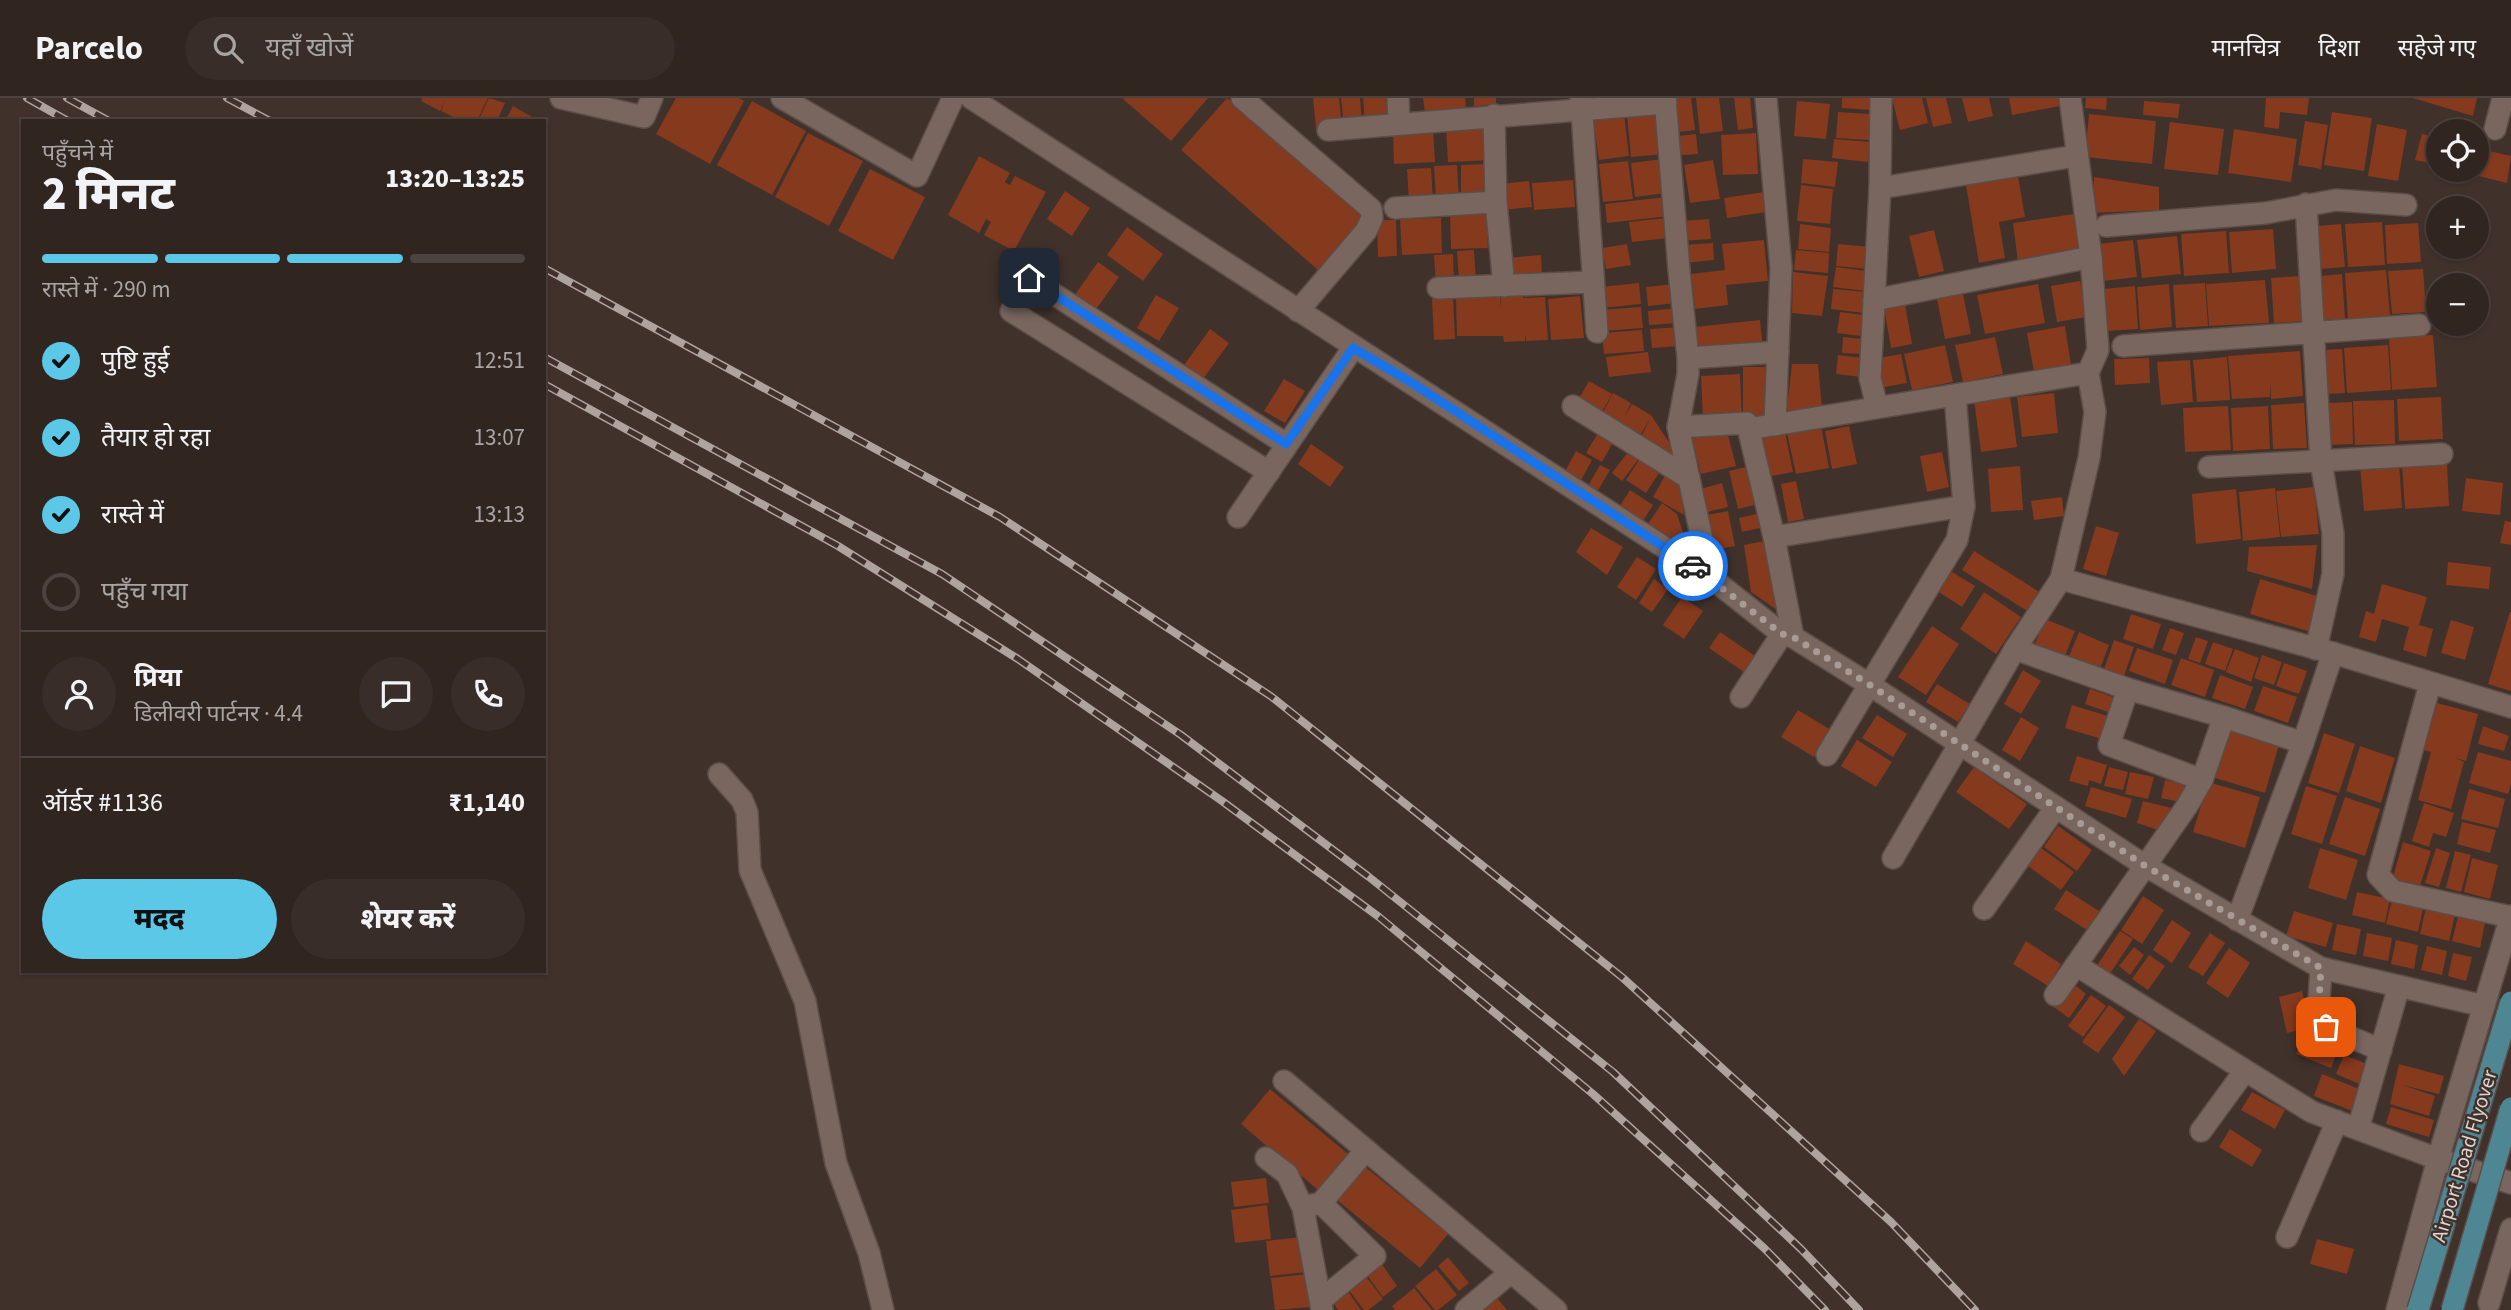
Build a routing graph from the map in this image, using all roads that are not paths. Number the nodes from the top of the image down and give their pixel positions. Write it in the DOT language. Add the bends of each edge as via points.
graph roads {
  1 [pos="561,98"];
  2 [pos="652,98"];
  3 [pos="782,98"];
  4 [pos="953,98"];
  5 [pos="971,98"];
  6 [pos="1242,98"];
  7 [pos="1398,98"];
  8 [pos="1766,98"];
  9 [pos="1881,98"];
  10 [pos="2070,98"];
  11 [pos="2503,98"];
  12 [pos="1666,101"];
  13 [pos="1582,104"];
  14 [pos="1494,115"];
  15 [pos="1399,123"];
  16 [pos="2495,129"];
  17 [pos="1328,130"];
  18 [pos="2076,156"];
  19 [pos="1880,188"];
  20 [pos="1496,202"];
  21 [pos="2306,204"];
  22 [pos="2406,205"];
  23 [pos="1395,208"];
  24 [pos="2106,226"];
  25 [pos="2091,257"];
  26 [pos="1593,282"];
  27 [pos="1504,286"];
  28 [pos="1438,288"];
  29 [pos="1874,300"];
  30 [pos="1298,311"];
  31 [pos="2420,325"];
  32 [pos="1597,332"];
  33 [pos="2315,333"];
  34 [pos="2123,346"];
  35 [pos="1353,348"];
  36 [pos="1778,352"];
  37 [pos="1688,358"];
  38 [pos="2088,373"];
  39 [pos="1955,395"];
  40 [pos="1573,406"];
  41 [pos="1877,407"];
  42 [pos="1775,425"];
  43 [pos="1678,427"];
  44 [pos="1748,429"];
  45 [pos="1286,444"];
  46 [pos="2442,454"];
  47 [pos="2321,462"];
  48 [pos="2209,467"];
  49 [pos="1269,472"];
  50 [pos="1689,478"];
  51 [pos="1964,506"];
  52 [pos="1238,517"];
  53 [pos="1774,537"];
  54 [pos="1710,577"];
  55 [pos="2061,579"];
  56 [pos="1787,636"];
  57 [pos="2015,649"];
  58 [pos="2325,651"];
  59 [pos="2430,684"];
  60 [pos="1870,685"];
  61 [pos="2128,689"];
  62 [pos="1741,697"];
  63 [pos="2511,707"];
  64 [pos="2224,716"];
  65 [pos="1958,743"];
  66 [pos="2303,743"];
  67 [pos="1827,755"];
  68 [pos="719,774"];
  69 [pos="2202,780"];
  70 [pos="2056,807"];
  71 [pos="1893,858"];
  72 [pos="2144,865"];
  73 [pos="1984,909"];
  74 [pos="2511,917"];
  75 [pos="2237,920"];
  76 [pos="2076,965"];
  77 [pos="2321,968"];
  78 [pos="2399,986"];
  79 [pos="2055,995"];
  80 [pos="2511,1002"];
  81 [pos="2484,1006"];
  82 [pos="2381,1050"];
  83 [pos="2244,1072"];
  84 [pos="1284,1080"];
  85 [pos="2511,1108"];
  86 [pos="2337,1121"];
  87 [pos="2358,1129"];
  88 [pos="2200,1131"];
  89 [pos="1366,1150"];
  90 [pos="1266,1158"];
  91 [pos="2438,1159"];
  92 [pos="2511,1183"];
  93 [pos="1312,1205"];
  94 [pos="2511,1229"];
  95 [pos="2287,1237"];
  96 [pos="1510,1273"];
  97 [pos="1321,1305"];
  98 [pos="2492,1308"];
  99 [pos="883,1310"];
  100 [pos="1466,1310"];
  101 [pos="1556,1310"];
  102 [pos="2397,1310"];
  103 [pos="2418,1310"];
  104 [pos="2452,1310"];
  1 -- 2 [label="street" via="644,117"];
  3 -- 4 [label="street" via="917,176"];
  5 -- 30 [label="street"];
  6 -- 30 [label="street" via="1371,209 1373,218 1366,231"];
  7 -- 15 [label="street"];
  8 -- 36 [label="street" via="1782,268"];
  9 -- 19 [label="street"];
  10 -- 18 [label="street"];
  11 -- 16 [label="street"];
  12 -- 13 [label="street"];
  12 -- 37 [label="street"];
  13 -- 14 [label="street"];
  13 -- 26 [label="street"];
  14 -- 15 [label="street"];
  14 -- 20 [label="street"];
  15 -- 17 [label="street"];
  18 -- 19 [label="street"];
  18 -- 25 [label="street"];
  19 -- 29 [label="street"];
  20 -- 23 [label="street"];
  20 -- 27 [label="street"];
  21 -- 22 [label="street" via="2336,200"];
  21 -- 24 [label="street" via="2266,213"];
  21 -- 33 [label="street"];
  25 -- 29 [label="street"];
  25 -- 38 [label="street" via="2098,350"];
  26 -- 27 [label="street"];
  26 -- 32 [label="street"];
  27 -- 28 [label="street"];
  29 -- 41 [label="street" via="1870,378"];
  30 -- 35 [label="street"];
  31 -- 33 [label="street"];
  33 -- 34 [label="street"];
  33 -- 47 [label="street"];
  35 -- 45 [label="street"];
  35 -- 54 [label="street"];
  36 -- 37 [label="street"];
  36 -- 42 [label="street"];
  37 -- 43 [label="street"];
  38 -- 39 [label="street"];
  38 -- 55 [label="street" via="2095,412 2089,458"];
  39 -- 41 [label="street"];
  39 -- 51 [label="street"];
  40 -- 50 [label="street"];
  41 -- 42 [label="street"];
  42 -- 44 [label="street"];
  43 -- 44 [label="street" via="1747,423"];
  43 -- 50 [label="street"];
  44 -- 53 [label="street"];
  45 -- 49 [label="street"];
  45 -- 49 [label="street" via="1029,278 1010,311"];
  46 -- 47 [label="street"];
  47 -- 48 [label="street"];
  47 -- 58 [label="street" via="2333,533"];
  49 -- 52 [label="street"];
  50 -- 54 [label="street"];
  51 -- 53 [label="street"];
  51 -- 60 [label="street" via="1957,540"];
  53 -- 56 [label="street"];
  54 -- 56 [label="street"];
  55 -- 57 [label="street"];
  55 -- 58 [label="street"];
  56 -- 60 [label="street"];
  56 -- 62 [label="street"];
  57 -- 61 [label="street"];
  57 -- 65 [label="street"];
  58 -- 59 [label="street"];
  58 -- 66 [label="street"];
  59 -- 63 [label="street"];
  59 -- 74 [label="street" via="2378,875 2393,891"];
  60 -- 65 [label="street"];
  60 -- 67 [label="street"];
  61 -- 64 [label="street"];
  61 -- 69 [label="street" via="2109,745"];
  64 -- 66 [label="street"];
  64 -- 69 [label="street"];
  65 -- 70 [label="street"];
  65 -- 71 [label="street"];
  66 -- 75 [label="street"];
  68 -- 99 [label="street" via="747,812 750,870 805,1001 836,1163 869,1253"];
  69 -- 72 [label="street"];
  70 -- 72 [label="street"];
  70 -- 73 [label="street"];
  72 -- 75 [label="street"];
  72 -- 76 [label="street"];
  74 -- 81 [label="street"];
  75 -- 77 [label="street"];
  76 -- 79 [label="street"];
  76 -- 83 [label="street"];
  77 -- 78 [label="street"];
  77 -- 82 [label="street" via="2318,1017 2326,1027"];
  78 -- 81 [label="street"];
  78 -- 82 [label="street"];
  80 -- 103 [label="main road, Airport Road Flyover, bridge"];
  81 -- 91 [label="street"];
  82 -- 87 [label="street"];
  83 -- 86 [label="street" via="2312,1112"];
  83 -- 88 [label="street"];
  84 -- 89 [label="street"];
  85 -- 104 [label="main road, Airport Road Flyover, bridge"];
  86 -- 87 [label="street"];
  86 -- 95 [label="street"];
  87 -- 91 [label="street"];
  89 -- 93 [label="street"];
  89 -- 96 [label="street"];
  90 -- 93 [label="street" via="1287,1174"];
  91 -- 92 [label="street"];
  91 -- 102 [label="street"];
  93 -- 97 [label="street"];
  93 -- 97 [label="street" via="1375,1256"];
  94 -- 98 [label="street"];
  96 -- 100 [label="street"];
  96 -- 101 [label="street"];
}
